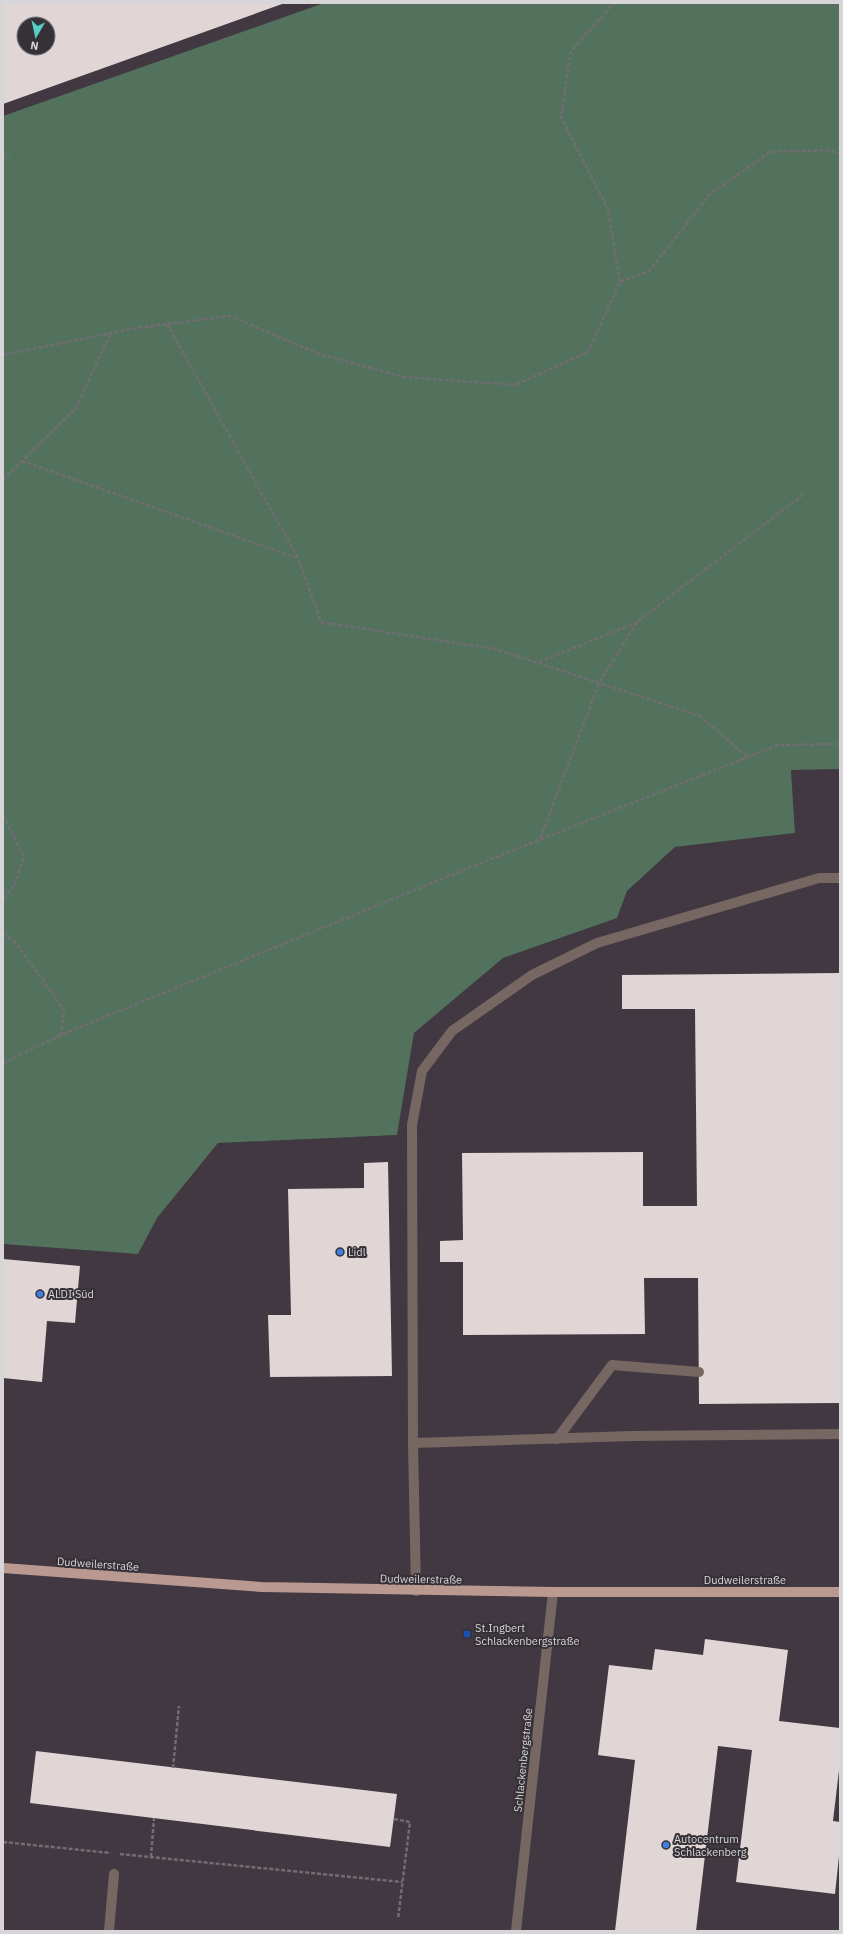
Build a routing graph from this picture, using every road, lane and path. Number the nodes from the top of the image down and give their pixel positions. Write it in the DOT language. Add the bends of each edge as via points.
graph roads {
  1 [pos="614,3"];
  2 [pos="840,154"];
  3 [pos="10,155"];
  4 [pos="3,158"];
  5 [pos="620,282"];
  6 [pos="167,324"];
  7 [pos="110,334"];
  8 [pos="3,355"];
  9 [pos="22,461"];
  10 [pos="3,480"];
  11 [pos="804,494"];
  12 [pos="298,558"];
  13 [pos="638,621"];
  14 [pos="538,663"];
  15 [pos="599,683"];
  16 [pos="840,744"];
  17 [pos="748,758"];
  18 [pos="3,815"];
  19 [pos="540,839"];
  20 [pos="840,878"];
  21 [pos="3,899"];
  22 [pos="3,934"];
  23 [pos="61,1035"];
  24 [pos="3,1063"];
  25 [pos="699,1372"];
  26 [pos="840,1434"];
  27 [pos="557,1438"];
  28 [pos="413,1443"];
  29 [pos="3,1568"];
  30 [pos="416,1591"];
  31 [pos="553,1592"];
  32 [pos="840,1592"];
  33 [pos="179,1706"];
  34 [pos="173,1768"];
  35 [pos="154,1818"];
  36 [pos="394,1819"];
  37 [pos="3,1842"];
  38 [pos="151,1857"];
  39 [pos="114,1874"];
  40 [pos="402,1882"];
  41 [pos="398,1919"];
  42 [pos="109,1931"];
  43 [pos="516,1931"];
  1 -- 5 [label="path" via="571,51 561,117 608,209"];
  2 -- 5 [label="path" via="829,150 770,152 709,195 649,271"];
  3 -- 4 [label="path"];
  5 -- 6 [label="path" via="588,352 515,385 404,377 319,354 230,316"];
  6 -- 7 [label="path"];
  6 -- 12 [label="path"];
  7 -- 8 [label="path"];
  7 -- 9 [label="path" via="76,408"];
  9 -- 10 [label="path"];
  9 -- 12 [label="path"];
  11 -- 13 [label="path"];
  12 -- 14 [label="path" via="321,622 495,649"];
  13 -- 14 [label="path"];
  13 -- 15 [label="path"];
  14 -- 15 [label="path"];
  15 -- 17 [label="path" via="700,716"];
  15 -- 19 [label="path"];
  16 -- 17 [label="path" via="778,745"];
  17 -- 19 [label="path"];
  18 -- 21 [label="path" via="24,857 15,884"];
  19 -- 23 [label="path"];
  20 -- 28 [label="street" via="820,878 597,943 532,975 452,1031 422,1071 412,1125"];
  22 -- 23 [label="path" via="15,942 64,1010"];
  23 -- 24 [label="path"];
  25 -- 27 [label="street" via="612,1365"];
  26 -- 27 [label="street"];
  27 -- 28 [label="street"];
  28 -- 30 [label="street"];
  29 -- 30 [label="main road, Dudweilerstraße" via="262,1587"];
  30 -- 31 [label="main road, Dudweilerstraße"];
  31 -- 32 [label="main road, Dudweilerstraße"];
  31 -- 43 [label="street, Schlackenbergstraße"];
  33 -- 34 [label="path"];
  35 -- 38 [label="path"];
  36 -- 40 [label="path" via="410,1822"];
  37 -- 38 [label="path"];
  38 -- 40 [label="path"];
  39 -- 42 [label="street"];
  40 -- 41 [label="path"];
}
